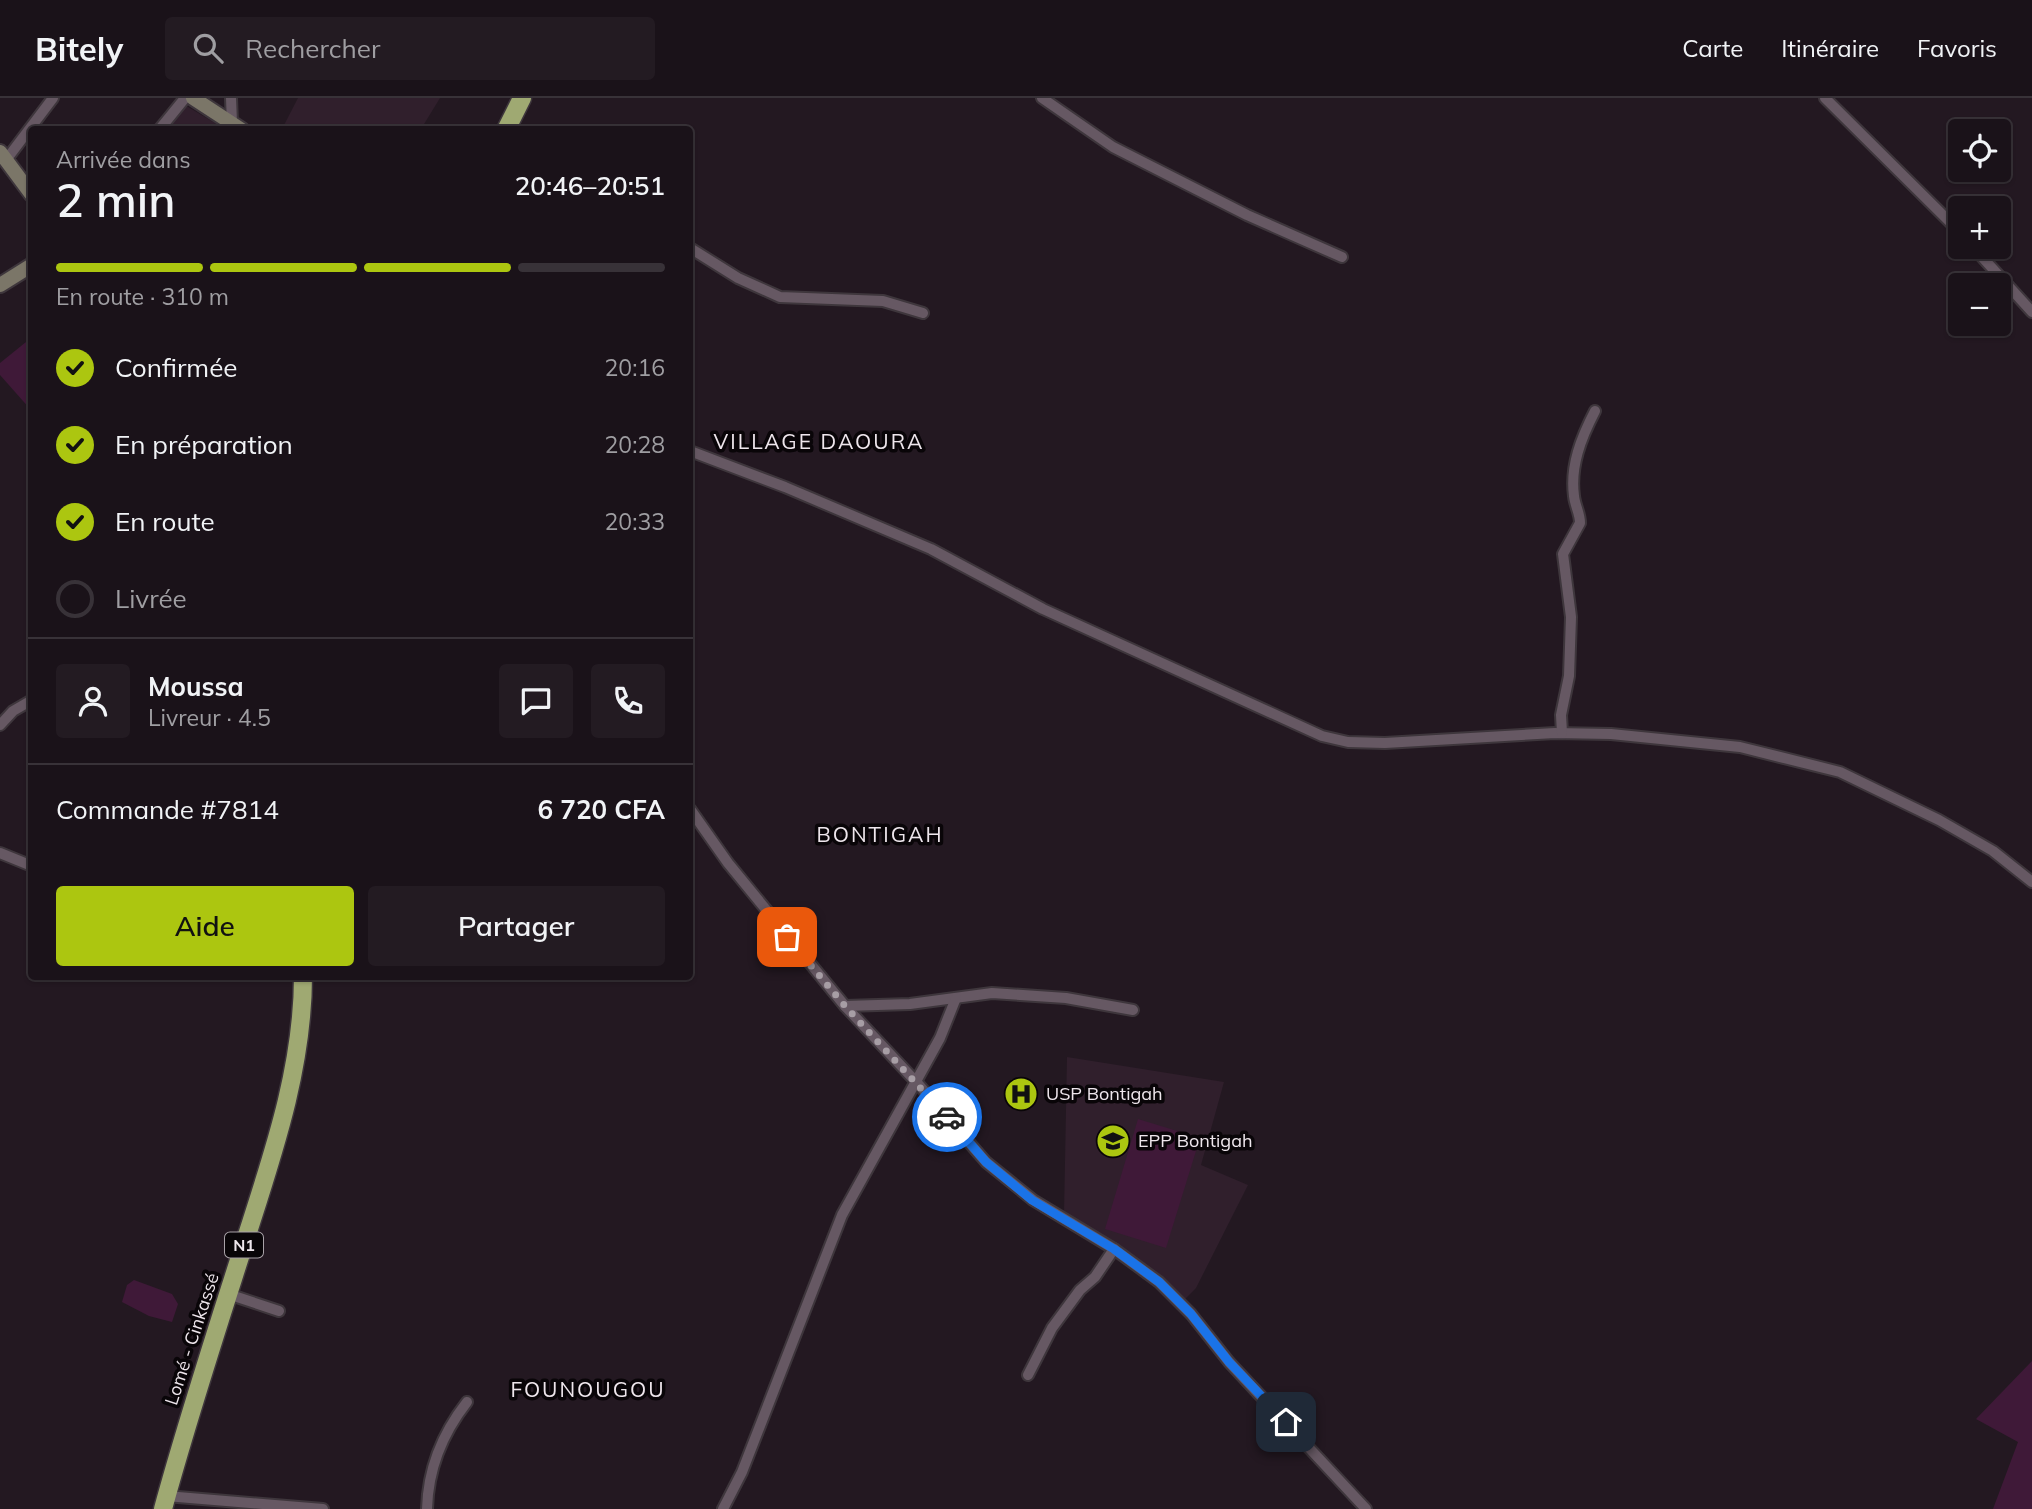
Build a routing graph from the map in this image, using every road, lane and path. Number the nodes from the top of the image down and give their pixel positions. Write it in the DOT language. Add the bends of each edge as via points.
graph roads {
  1 [pos="53,98"];
  2 [pos="185,98"];
  3 [pos="193,98"];
  4 [pos="231,98"];
  5 [pos="522,98"];
  6 [pos="1042,98"];
  7 [pos="1825,98"];
  8 [pos="29,126"];
  9 [pos="162,126"];
  10 [pos="237,126"];
  11 [pos="508,126"];
  12 [pos="28,127"];
  13 [pos="3,156"];
  14 [pos="28,190"];
  15 [pos="1948,220"];
  16 [pos="693,250"];
  17 [pos="1342,257"];
  18 [pos="1984,259"];
  19 [pos="28,268"];
  20 [pos="0,285"];
  21 [pos="2032,312"];
  22 [pos="923,313"];
  23 [pos="1595,411"];
  24 [pos="693,452"];
  25 [pos="28,702"];
  26 [pos="0,725"];
  27 [pos="1562,733"];
  28 [pos="693,813"];
  29 [pos="0,852"];
  30 [pos="28,864"];
  31 [pos="2032,882"];
  32 [pos="303,980"];
  33 [pos="957,998"];
  34 [pos="845,1006"];
  35 [pos="1133,1010"];
  36 [pos="915,1080"];
  37 [pos="1114,1249"];
  38 [pos="228,1294"];
  39 [pos="279,1311"];
  40 [pos="1028,1375"];
  41 [pos="467,1402"];
  42 [pos="165,1502"];
  43 [pos="323,1509"];
  44 [pos="427,1509"];
  45 [pos="723,1509"];
  46 [pos="1366,1509"];
  1 -- 8 [label="street"];
  2 -- 9 [label="street"];
  3 -- 10 [label="main road"];
  4 -- 10 [label="street"];
  5 -- 11 [label="highway"];
  6 -- 17 [label="street" via="1123,153"];
  7 -- 15 [label="street"];
  12 -- 13 [label="street"];
  13 -- 14 [label="main road"];
  16 -- 22 [label="street" via="780,297 883,301"];
  18 -- 21 [label="street"];
  19 -- 20 [label="main road"];
  23 -- 27 [label="street" via="1574,468 1580,523 1563,554 1571,617"];
  24 -- 27 [label="street" via="931,549 1043,609 1322,736 1385,743"];
  25 -- 26 [label="street"];
  27 -- 31 [label="street" via="1740,747 1816,764 1939,820 1993,850"];
  28 -- 34 [label="street" via="742,881"];
  29 -- 30 [label="street"];
  32 -- 38 [label="highway, Lomé - Cinkassé / N1" via="287,1101"];
  33 -- 34 [label="street"];
  33 -- 35 [label="street" via="992,993"];
  33 -- 36 [label="street"];
  34 -- 36 [label="street"];
  36 -- 37 [label="street" via="986,1162 1032,1200"];
  36 -- 45 [label="street" via="842,1215 742,1472"];
  37 -- 40 [label="street" via="1052,1328"];
  37 -- 46 [label="street" via="1159,1282 1191,1314 1229,1362"];
  38 -- 39 [label="street"];
  38 -- 42 [label="highway, Lomé - Cinkassé / N1"];
  41 -- 44 [label="street" via="436,1455 428,1481"];
  42 -- 43 [label="street"];
}
